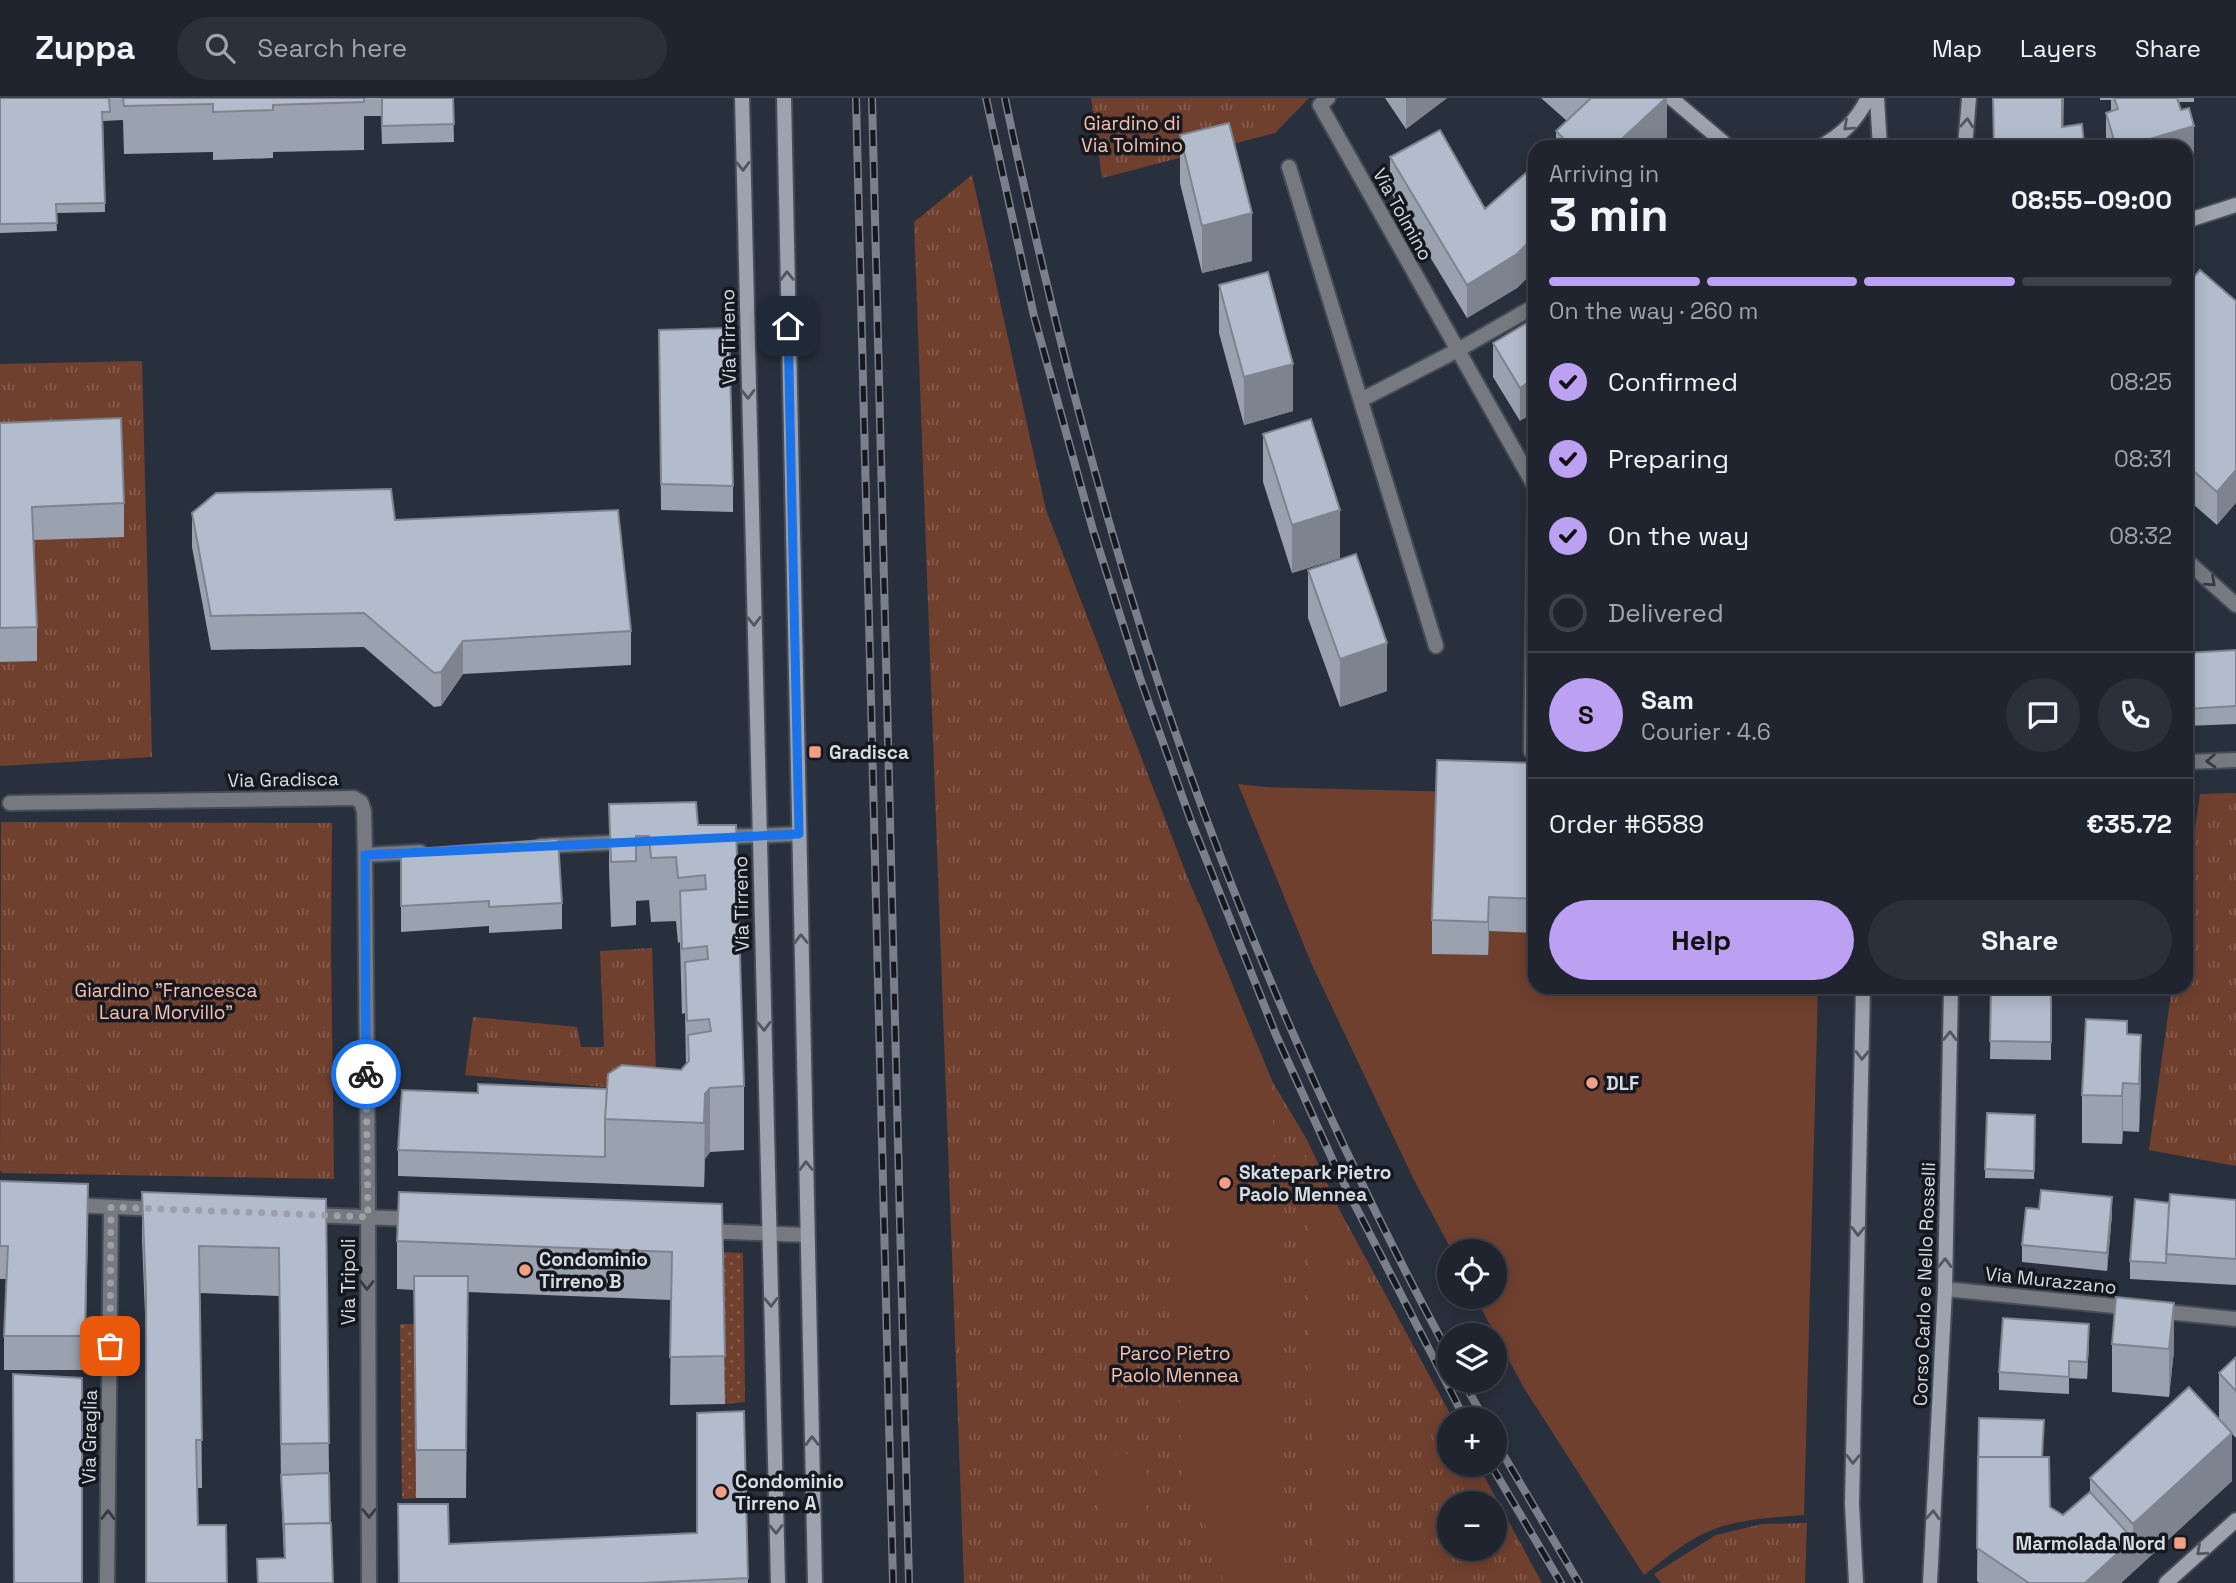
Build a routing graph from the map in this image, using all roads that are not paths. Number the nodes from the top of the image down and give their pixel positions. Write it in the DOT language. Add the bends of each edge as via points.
graph roads {
  1 [pos="742,98"];
  2 [pos="784,98"];
  3 [pos="1328,98"];
  4 [pos="1671,98"];
  5 [pos="1868,98"];
  6 [pos="1877,98"];
  7 [pos="1969,98"];
  8 [pos="1710,140"];
  9 [pos="1832,140"];
  10 [pos="1880,140"];
  11 [pos="1966,140"];
  12 [pos="1289,167"];
  13 [pos="2236,205"];
  14 [pos="2193,219"];
  15 [pos="1528,310"];
  16 [pos="1458,350"];
  17 [pos="1362,400"];
  18 [pos="1528,475"];
  19 [pos="2193,566"];
  20 [pos="2236,605"];
  21 [pos="1436,646"];
  22 [pos="2236,760"];
  23 [pos="2193,762"];
  24 [pos="10,803"];
  25 [pos="799,834"];
  26 [pos="759,835"];
  27 [pos="707,838"];
  28 [pos="639,841"];
  29 [pos="531,846"];
  30 [pos="437,851"];
  31 [pos="365,855"];
  32 [pos="1863,994"];
  33 [pos="1951,994"];
  34 [pos="54,1205"];
  35 [pos="111,1207"];
  36 [pos="179,1210"];
  37 [pos="301,1215"];
  38 [pos="368,1217"];
  39 [pos="423,1219"];
  40 [pos="693,1230"];
  41 [pos="769,1234"];
  42 [pos="807,1235"];
  43 [pos="1945,1289"];
  44 [pos="2236,1319"];
  45 [pos="2236,1520"];
  46 [pos="107,1583"];
  47 [pos="369,1583"];
  48 [pos="778,1583"];
  49 [pos="815,1583"];
  50 [pos="1856,1583"];
  51 [pos="1930,1583"];
  52 [pos="2166,1583"];
  1 -- 26 [label="street, Via Tirreno, one-way"];
  25 -- 2 [label="street, one-way"];
  3 -- 16 [label="street, Via Tolmino" via="1320,105"];
  4 -- 8 [label="street"];
  5 -- 9 [label="street, one-way" via="1858,118"];
  6 -- 10 [label="street"];
  11 -- 7 [label="street, one-way"];
  12 -- 17 [label="street"];
  13 -- 14 [label="street"];
  15 -- 16 [label="street"];
  16 -- 17 [label="street"];
  16 -- 18 [label="street"];
  17 -- 21 [label="street"];
  19 -- 20 [label="street, one-way"];
  22 -- 23 [label="street, one-way"];
  24 -- 31 [label="street, Via Gradisca" via="354,798 364,811"];
  25 -- 26 [label="street"];
  42 -- 25 [label="street, one-way"];
  26 -- 27 [label="street"];
  26 -- 41 [label="street, Via Tirreno, one-way"];
  28 -- 29 [label="street"];
  30 -- 31 [label="street"];
  31 -- 38 [label="street, Via Tripoli"];
  32 -- 50 [label="street, one-way" via="1852,1504"];
  43 -- 33 [label="street, Corso Carlo e Nello Rosselli, one-way"];
  34 -- 35 [label="street"];
  35 -- 36 [label="street"];
  46 -- 35 [label="street, Via Graglia, one-way"];
  37 -- 38 [label="street"];
  38 -- 39 [label="street"];
  38 -- 47 [label="street, Via Tripoli, one-way"];
  40 -- 41 [label="street"];
  41 -- 42 [label="street"];
  41 -- 48 [label="street, Via Tirreno, one-way"];
  49 -- 42 [label="street, one-way"];
  43 -- 44 [label="street, Via Murazzano"];
  51 -- 43 [label="street, Corso Carlo e Nello Rosselli, one-way"];
  45 -- 52 [label="street, one-way"];
}
